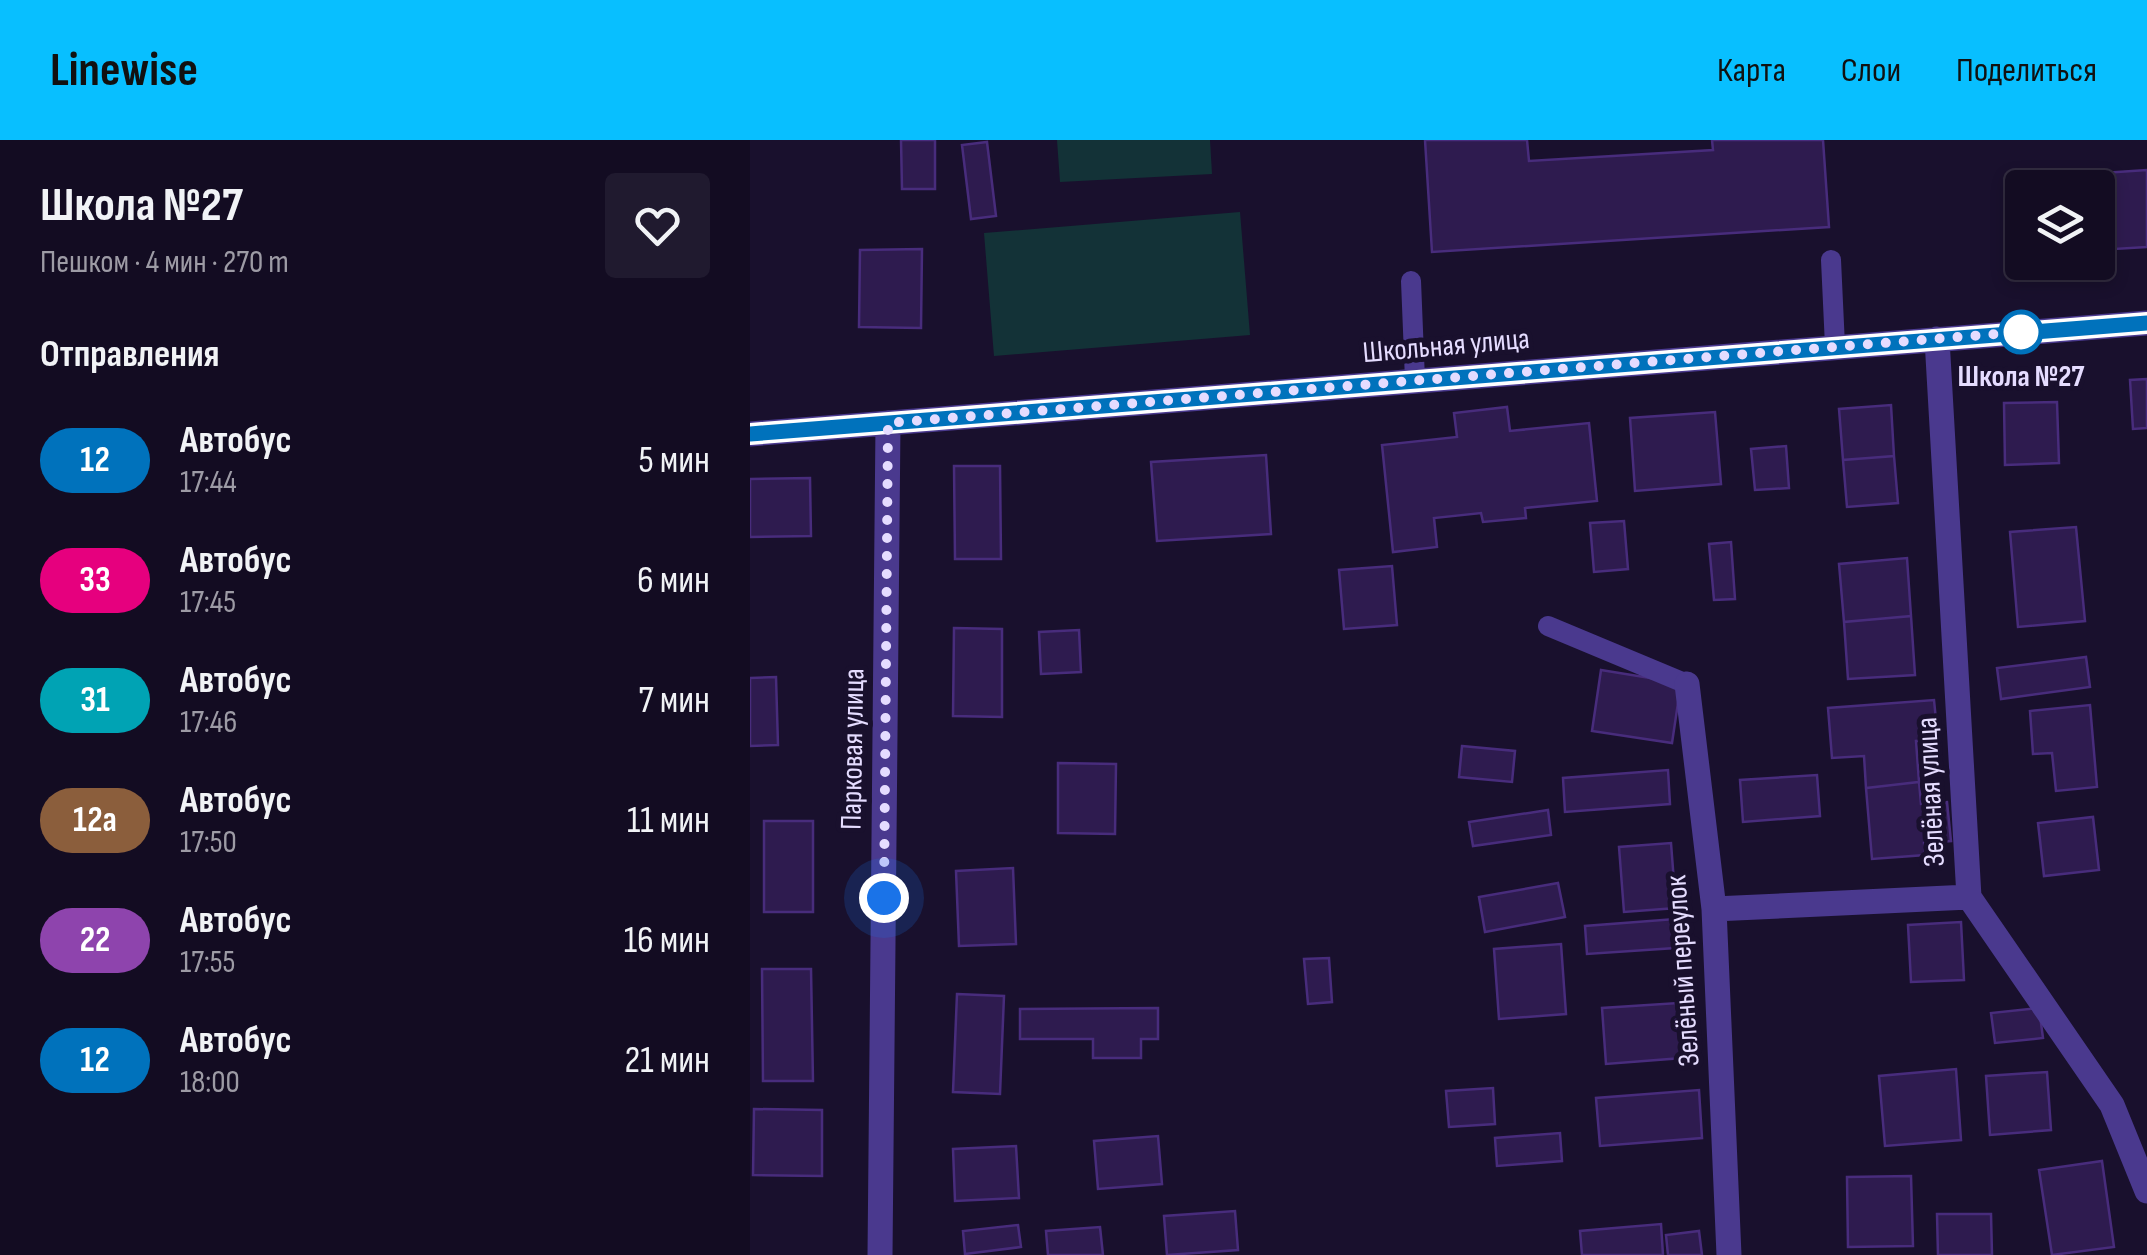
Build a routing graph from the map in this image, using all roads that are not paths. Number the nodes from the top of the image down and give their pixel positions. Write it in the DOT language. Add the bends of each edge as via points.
graph roads {
  1 [pos="1832,260"];
  2 [pos="1410,281"];
  3 [pos="2147,323"];
  4 [pos="1937,339"];
  5 [pos="1835,346"];
  6 [pos="1416,380"];
  7 [pos="888,423"];
  8 [pos="750,434"];
  9 [pos="1548,626"];
  10 [pos="1687,684"];
  11 [pos="1969,897"];
  12 [pos="1714,908"];
  13 [pos="2147,1191"];
  14 [pos="880,1255"];
  15 [pos="1729,1255"];
  1 -- 5 [label="lane"];
  2 -- 6 [label="lane"];
  3 -- 4 [label="street, Школьная улица"];
  4 -- 5 [label="street, Школьная улица"];
  4 -- 11 [label="street, Зелёная улица"];
  5 -- 6 [label="street, Школьная улица"];
  6 -- 7 [label="street, Школьная улица"];
  7 -- 8 [label="street, Школьная улица"];
  7 -- 14 [label="street, Парковая улица"];
  9 -- 10 [label="lane"];
  10 -- 12 [label="street, Зелёный переулок"];
  11 -- 12 [label="street"];
  11 -- 13 [label="street, Зелёная улица" via="2112,1104"];
  12 -- 15 [label="street, Зелёный переулок"];
}
